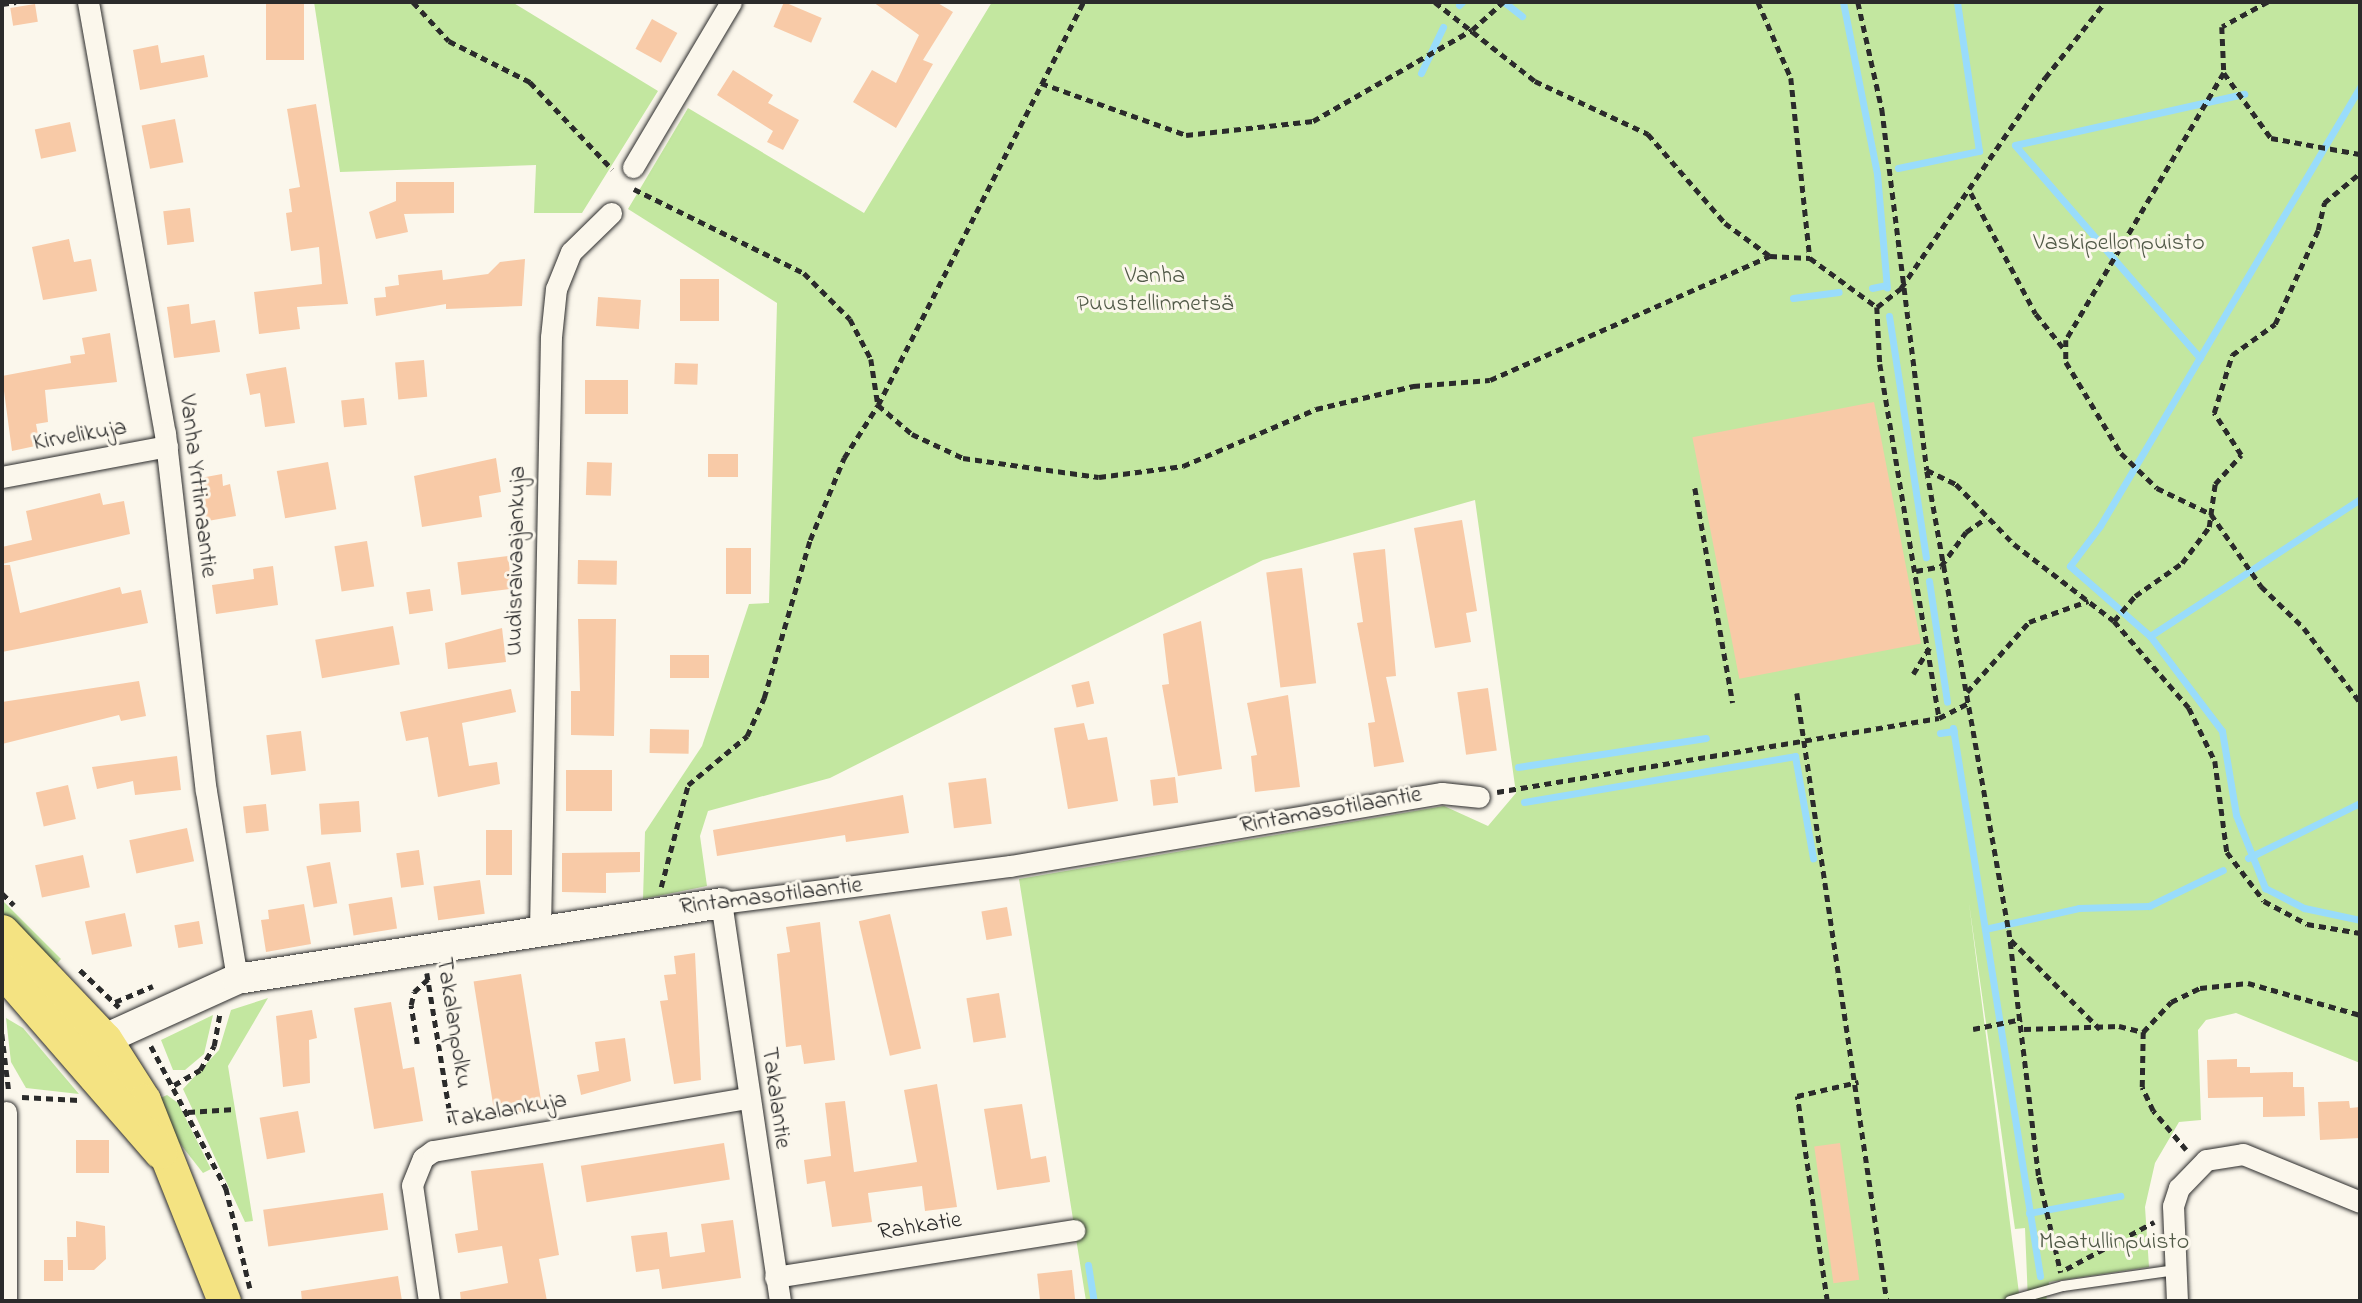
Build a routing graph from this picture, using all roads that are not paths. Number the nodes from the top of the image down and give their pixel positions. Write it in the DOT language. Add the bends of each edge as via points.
graph roads {
  1 [pos="88,2"];
  2 [pos="731,2"];
  3 [pos="624,174"];
  4 [pos="611,213"];
  5 [pos="167,446"];
  6 [pos="2,477"];
  7 [pos="1479,797"];
  8 [pos="721,902"];
  9 [pos="540,930"];
  10 [pos="2,931"];
  11 [pos="2,970"];
  12 [pos="237,979"];
  13 [pos="91,1045"];
  14 [pos="748,1098"];
  15 [pos="8,1104"];
  16 [pos="2360,1202"];
  17 [pos="1074,1230"];
  18 [pos="2176,1270"];
  19 [pos="775,1277"];
  20 [pos="6,1301"];
  21 [pos="224,1301"];
  22 [pos="429,1301"];
  23 [pos="780,1301"];
  24 [pos="2010,1301"];
  25 [pos="2177,1301"];
  1 -- 5 [label="street, Vanha Yrttimaantie"];
  2 -- 3 [label="street"];
  4 -- 9 [label="street, Uudisraivaajankuja" via="570,252 556,289 551,337"];
  5 -- 6 [label="street, Kirvelikuja"];
  5 -- 12 [label="street, Vanha Yrttimaantie" via="206,791"];
  7 -- 8 [label="street, Rintamasotilaantie" via="1442,793 1010,866"];
  8 -- 9 [label="street, Rintamasotilaantie"];
  8 -- 14 [label="street, Takalantie"];
  9 -- 12 [label="street, Rintamasotilaantie"];
  10 -- 13 [label="main road"];
  11 -- 13 [label="main road"];
  12 -- 13 [label="street, Rintamasotilaantie"];
  13 -- 21 [label="main road" via="164,1157"];
  14 -- 19 [label="street, Takalantie"];
  14 -- 22 [label="street, Takalankuja" via="455,1144 422,1158 412,1185"];
  15 -- 20 [label="street"];
  16 -- 18 [label="street" via="2243,1154 2218,1155 2179,1188"];
  17 -- 19 [label="street, Rahkatie"];
  18 -- 24 [label="lane" via="2063,1286"];
  18 -- 25 [label="street"];
  19 -- 23 [label="street, Takalantie"];
}
